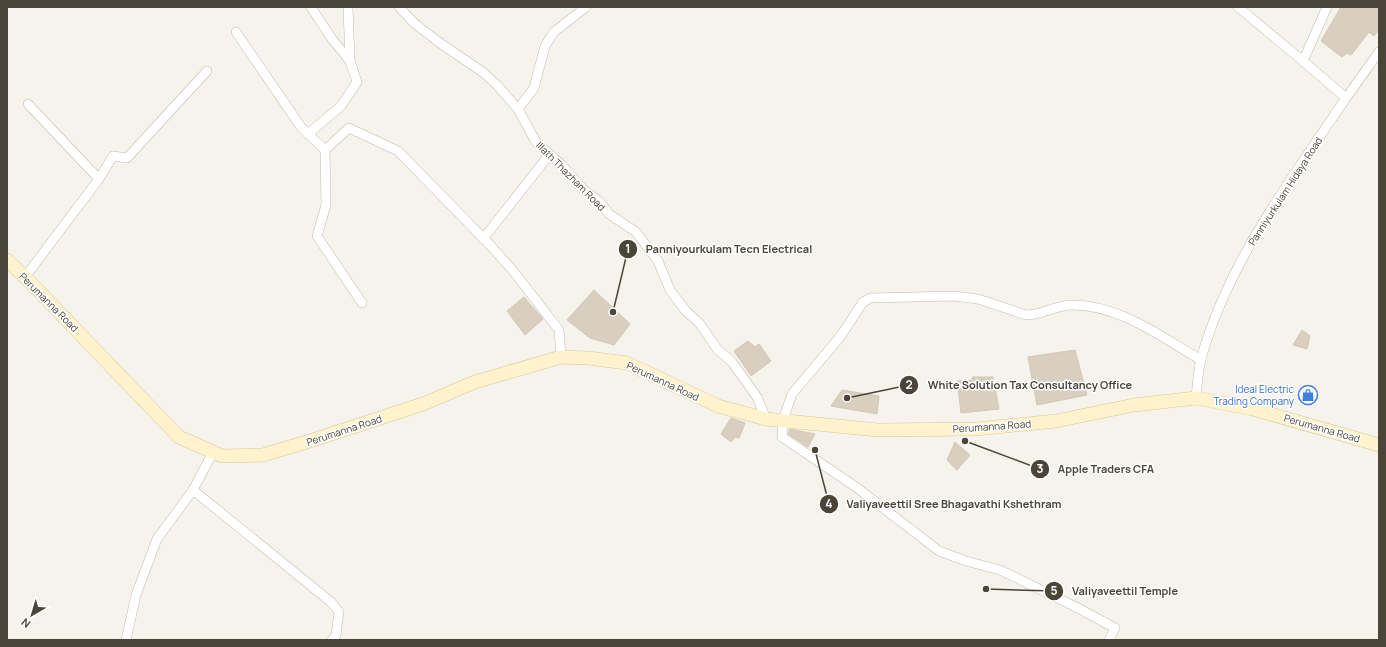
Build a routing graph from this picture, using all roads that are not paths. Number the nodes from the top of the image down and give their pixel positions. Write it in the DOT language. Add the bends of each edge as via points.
graph roads {
  1 [pos="311,7"];
  2 [pos="348,7"];
  3 [pos="400,7"];
  4 [pos="586,7"];
  5 [pos="1238,7"];
  6 [pos="1327,7"];
  7 [pos="236,32"];
  8 [pos="1379,52"];
  9 [pos="350,61"];
  10 [pos="1303,61"];
  11 [pos="207,71"];
  12 [pos="1346,98"];
  13 [pos="28,104"];
  14 [pos="518,109"];
  15 [pos="308,134"];
  16 [pos="325,150"];
  17 [pos="549,155"];
  18 [pos="99,180"];
  19 [pos="483,239"];
  20 [pos="8,264"];
  21 [pos="25,277"];
  22 [pos="362,303"];
  23 [pos="561,357"];
  24 [pos="1201,360"];
  25 [pos="1196,398"];
  26 [pos="766,419"];
  27 [pos="783,420"];
  28 [pos="1379,445"];
  29 [pos="213,452"];
  30 [pos="193,490"];
  31 [pos="126,640"];
  32 [pos="332,640"];
  33 [pos="1109,640"];
  1 -- 9 [label="street"];
  2 -- 9 [label="street"];
  3 -- 14 [label="street, Illath Thazham Road" via="414,23 440,44 484,73 512,99"];
  4 -- 14 [label="street" via="554,32 546,46 534,88"];
  5 -- 10 [label="street"];
  6 -- 10 [label="street"];
  7 -- 15 [label="street"];
  8 -- 12 [label="street, Panniyurkulam Hidaya Road"];
  9 -- 15 [label="street" via="357,82 341,106"];
  10 -- 12 [label="street"];
  11 -- 18 [label="street" via="127,158 113,156"];
  12 -- 24 [label="street, Panniyurkulam Hidaya Road" via="1275,203 1244,255 1229,283"];
  13 -- 18 [label="street"];
  14 -- 17 [label="street, Illath Thazham Road" via="536,142"];
  15 -- 16 [label="street"];
  16 -- 19 [label="street" via="350,128 398,151"];
  16 -- 22 [label="street" via="326,205 316,236"];
  17 -- 19 [label="street"];
  17 -- 26 [label="street, Illath Thazham Road" via="600,202 609,214 636,232 662,270 670,290 700,324 717,349 732,362 757,397"];
  18 -- 21 [label="street"];
  19 -- 23 [label="street" via="514,272 559,330"];
  20 -- 21 [label="main road, Perumanna Road"];
  21 -- 29 [label="main road, Perumanna Road" via="179,437"];
  23 -- 26 [label="main road, Perumanna Road" via="626,363 703,400"];
  23 -- 29 [label="main road, Perumanna Road" via="475,382 423,404 263,455 222,456"];
  24 -- 25 [label="street, Panniyurkulam Hidaya Road"];
  24 -- 27 [label="street" via="1148,329 1102,308 1069,305 1026,315 978,299 954,296 870,298 863,302 840,337 796,389"];
  25 -- 27 [label="main road, Perumanna Road" via="1134,405 1056,421 976,429 878,430"];
  25 -- 28 [label="main road, Perumanna Road" via="1253,409"];
  26 -- 27 [label="main road, Perumanna Road"];
  27 -- 33 [label="street" via="782,437 856,487 939,551 1000,570 1076,606 1115,628"];
  29 -- 30 [label="street"];
  30 -- 31 [label="street" via="157,539 136,595"];
  30 -- 32 [label="street" via="331,602 339,612 336,635"];
}
